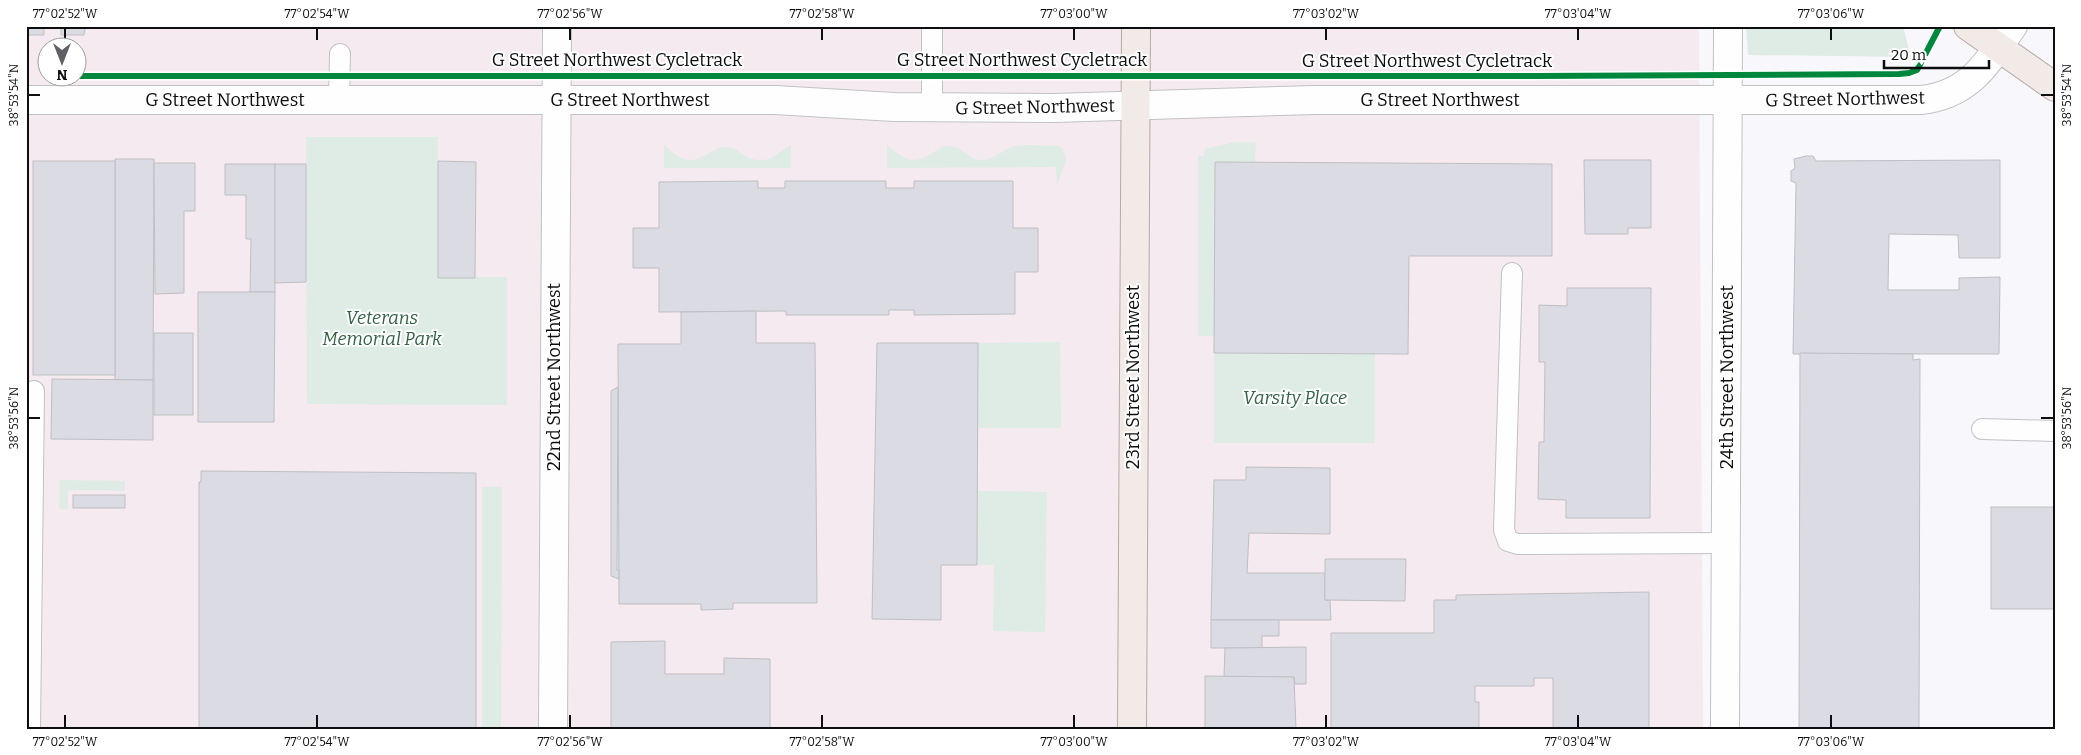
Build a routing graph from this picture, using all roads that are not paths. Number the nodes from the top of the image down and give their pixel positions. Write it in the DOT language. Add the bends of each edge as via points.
graph roads {
  1 [pos="556,26"];
  2 [pos="932,26"];
  3 [pos="1136,26"];
  4 [pos="1728,26"];
  5 [pos="1968,26"];
  6 [pos="2005,37"];
  7 [pos="340,54"];
  8 [pos="2055,87"];
  9 [pos="26,100"];
  10 [pos="339,100"];
  11 [pos="556,100"];
  12 [pos="1728,100"];
  13 [pos="1135,105"];
  14 [pos="932,108"];
  15 [pos="1512,273"];
  16 [pos="34,391"];
  17 [pos="1982,429"];
  18 [pos="2055,430"];
  19 [pos="1726,543"];
  20 [pos="30,729"];
  21 [pos="553,729"];
  22 [pos="1132,729"];
  23 [pos="1725,729"];
  1 -- 11 [label="street, 22nd Street Northwest"];
  2 -- 14 [label="lane"];
  3 -- 13 [label="main road, 23rd Street Northwest"];
  4 -- 12 [label="street, 24th Street Northwest"];
  5 -- 6 [label="main road"];
  6 -- 8 [label="main road"];
  6 -- 12 [label="street, G Street Northwest" via="1972,80 1951,93 1932,99"];
  7 -- 10 [label="lane"];
  9 -- 10 [label="street, G Street Northwest"];
  10 -- 11 [label="street, G Street Northwest"];
  11 -- 14 [label="street, G Street Northwest" via="775,100"];
  11 -- 21 [label="street, 22nd Street Northwest"];
  12 -- 13 [label="street, G Street Northwest" via="1314,100"];
  12 -- 19 [label="street, 24th Street Northwest"];
  13 -- 14 [label="street, G Street Northwest"];
  13 -- 22 [label="main road, 23rd Street Northwest"];
  15 -- 19 [label="lane" via="1504,530 1508,541 1518,544"];
  16 -- 20 [label="lane"];
  17 -- 18 [label="lane"];
  19 -- 23 [label="street, 24th Street Northwest"];
}
